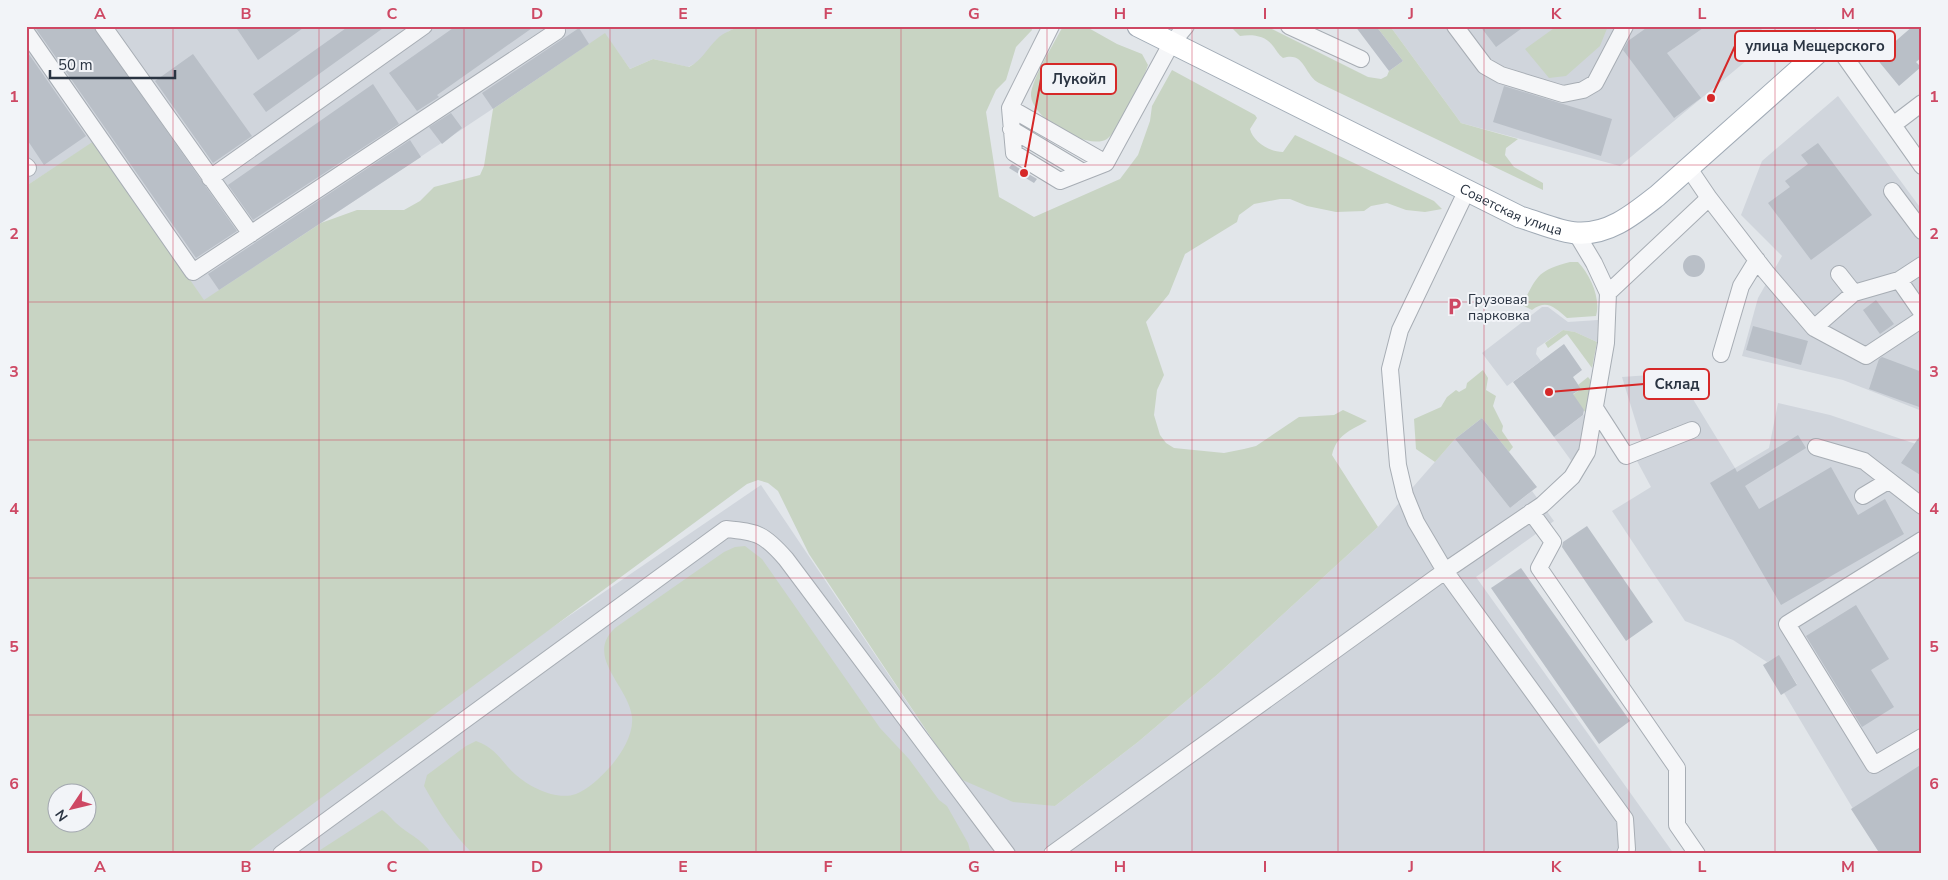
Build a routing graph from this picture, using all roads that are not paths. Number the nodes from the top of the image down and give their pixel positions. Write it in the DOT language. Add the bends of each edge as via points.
graph roads {
  1 [pos="103,26"];
  2 [pos="424,26"];
  3 [pos="1051,26"];
  4 [pos="1138,26"];
  5 [pos="1186,26"];
  6 [pos="1289,26"];
  7 [pos="1455,26"];
  8 [pos="1626,26"];
  9 [pos="557,31"];
  10 [pos="1835,31"];
  11 [pos="26,32"];
  12 [pos="1171,44"];
  13 [pos="1361,59"];
  14 [pos="1922,103"];
  15 [pos="1010,108"];
  16 [pos="1893,125"];
  17 [pos="1106,163"];
  18 [pos="1922,166"];
  19 [pos="1688,167"];
  20 [pos="210,178"];
  21 [pos="1466,190"];
  22 [pos="1892,191"];
  23 [pos="1709,198"];
  24 [pos="1922,232"];
  25 [pos="251,234"];
  26 [pos="1576,234"];
  27 [pos="1757,260"];
  28 [pos="1922,265"];
  29 [pos="1839,274"];
  30 [pos="1900,280"];
  31 [pos="1608,293"];
  32 [pos="1854,293"];
  33 [pos="1922,313"];
  34 [pos="1922,319"];
  35 [pos="1814,328"];
  36 [pos="1721,354"];
  37 [pos="1595,408"];
  38 [pos="1692,430"];
  39 [pos="1816,447"];
  40 [pos="1888,481"];
  41 [pos="1863,496"];
  42 [pos="1922,506"];
  43 [pos="1531,512"];
  44 [pos="1922,540"];
  45 [pos="1445,571"];
  46 [pos="1922,737"];
  47 [pos="281,854"];
  48 [pos="1007,854"];
  49 [pos="1052,854"];
  50 [pos="1625,854"];
  51 [pos="1697,854"];
  1 -- 20 [label="street"];
  2 -- 20 [label="street"];
  3 -- 15 [label="street"];
  4 -- 12 [label="main road, Советская улица"];
  5 -- 12 [label="street"];
  6 -- 13 [label="street"];
  7 -- 8 [label="street" via="1485,66 1501,76 1563,94 1583,90 1595,83"];
  9 -- 25 [label="street"];
  10 -- 16 [label="street"];
  10 -- 19 [label="main road, Советская улица"];
  11 -- 25 [label="street" via="193,272"];
  12 -- 17 [label="street"];
  12 -- 21 [label="main road, Советская улица"];
  14 -- 16 [label="street"];
  15 -- 17 [label="street"];
  15 -- 17 [label="street" via="1014,154 1060,181"];
  16 -- 18 [label="street"];
  19 -- 23 [label="street"];
  19 -- 26 [label="main road, Советская улица" via="1634,215 1598,231"];
  20 -- 25 [label="street"];
  21 -- 26 [label="main road, Советская улица" via="1520,217"];
  21 -- 45 [label="street" via="1400,330 1390,369 1398,465 1405,495 1416,522"];
  22 -- 24 [label="street"];
  23 -- 27 [label="street"];
  23 -- 31 [label="street"];
  26 -- 31 [label="street"];
  27 -- 35 [label="street"];
  27 -- 36 [label="street" via="1742,286"];
  28 -- 30 [label="street"];
  29 -- 32 [label="street"];
  30 -- 32 [label="street"];
  30 -- 33 [label="street"];
  31 -- 37 [label="street" via="1608,328"];
  32 -- 35 [label="street"];
  34 -- 35 [label="street" via="1866,356"];
  37 -- 38 [label="street" via="1626,456"];
  37 -- 43 [label="street" via="1588,452 1572,477"];
  39 -- 40 [label="street" via="1864,461"];
  40 -- 41 [label="street"];
  40 -- 42 [label="street"];
  43 -- 45 [label="street"];
  43 -- 51 [label="street" via="1553,542 1539,568 1677,768 1677,826"];
  44 -- 46 [label="street" via="1787,624 1874,765"];
  45 -- 49 [label="street"];
  45 -- 50 [label="street" via="1625,819"];
  47 -- 48 [label="street" via="726,529 749,531 767,538 786,559"];
}
